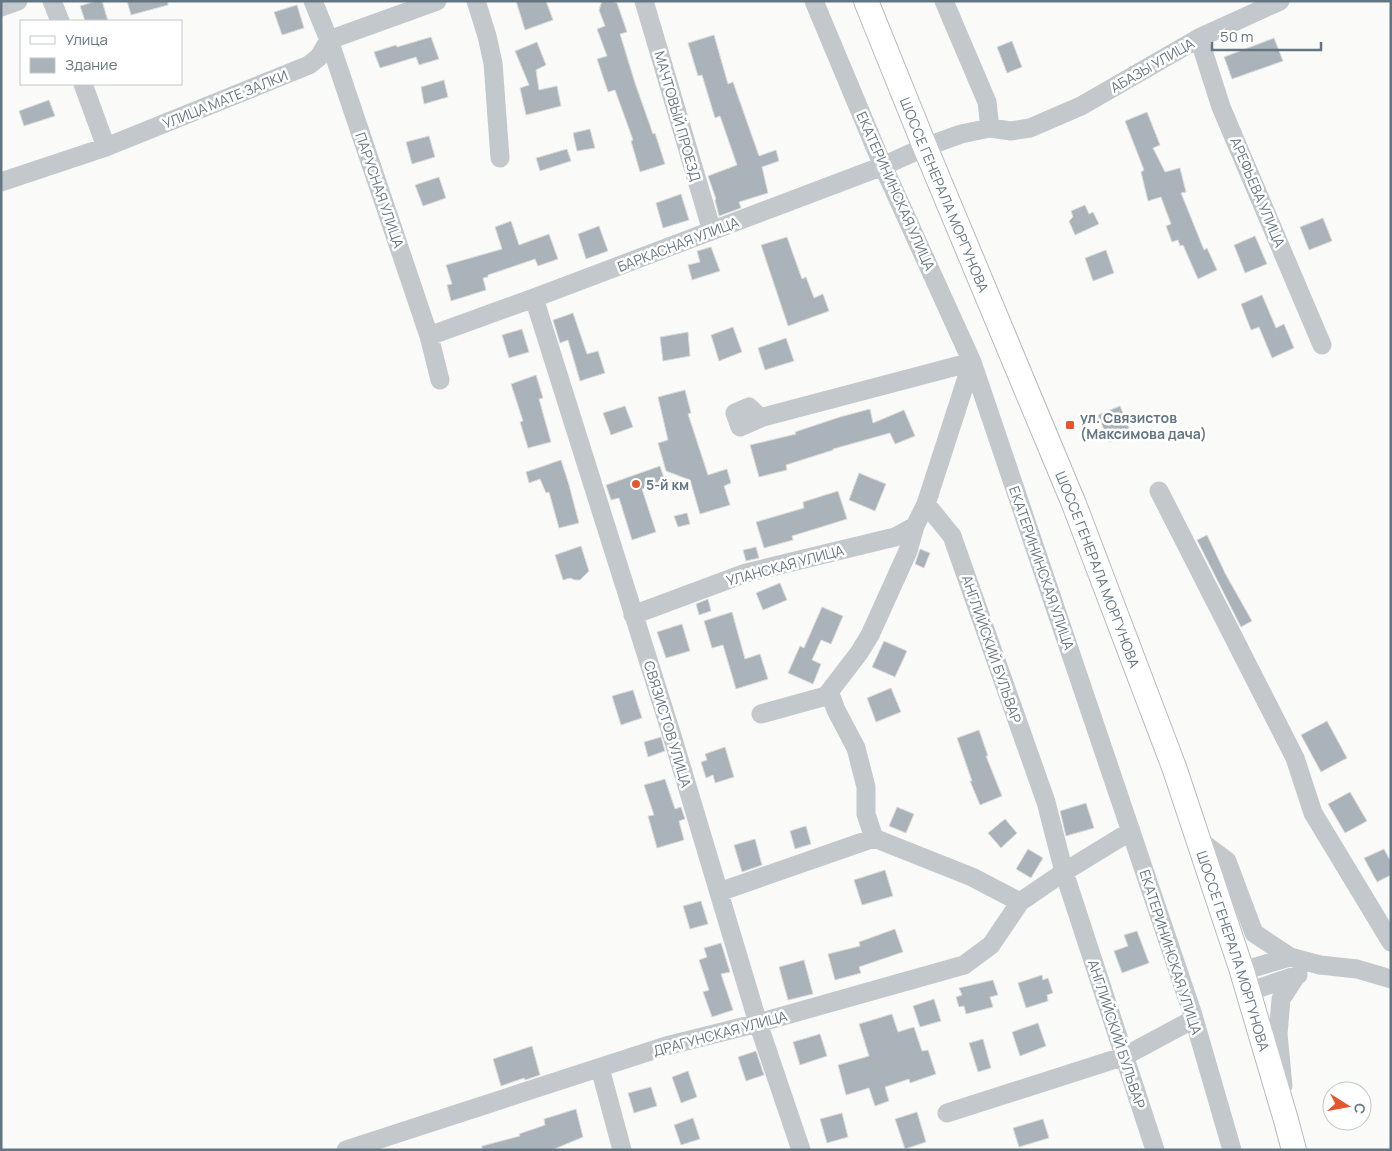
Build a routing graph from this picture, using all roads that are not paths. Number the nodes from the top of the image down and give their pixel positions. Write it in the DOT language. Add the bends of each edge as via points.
graph roads {
  1 [pos="18,1"];
  2 [pos="52,1"];
  3 [pos="313,1"];
  4 [pos="437,1"];
  5 [pos="476,1"];
  6 [pos="644,1"];
  7 [pos="814,1"];
  8 [pos="866,1"];
  9 [pos="944,1"];
  10 [pos="1280,1"];
  11 [pos="1,7"];
  12 [pos="60,20"];
  13 [pos="1199,38"];
  14 [pos="329,40"];
  15 [pos="83,85"];
  16 [pos="990,128"];
  17 [pos="924,147"];
  18 [pos="106,148"];
  19 [pos="500,158"];
  20 [pos="884,166"];
  21 [pos="1,182"];
  22 [pos="712,231"];
  23 [pos="534,298"];
  24 [pos="429,336"];
  25 [pos="1322,344"];
  26 [pos="972,362"];
  27 [pos="440,380"];
  28 [pos="763,417"];
  29 [pos="1159,491"];
  30 [pos="926,504"];
  31 [pos="914,526"];
  32 [pos="633,615"];
  33 [pos="826,696"];
  34 [pos="761,714"];
  35 [pos="1131,831"];
  36 [pos="874,838"];
  37 [pos="1199,840"];
  38 [pos="1064,872"];
  39 [pos="719,892"];
  40 [pos="1020,902"];
  41 [pos="1386,924"];
  42 [pos="1391,942"];
  43 [pos="1290,957"];
  44 [pos="1320,965"];
  45 [pos="1296,976"];
  46 [pos="1391,979"];
  47 [pos="1245,982"];
  48 [pos="1194,1019"];
  49 [pos="758,1024"];
  50 [pos="1125,1056"];
  51 [pos="600,1068"];
  52 [pos="947,1113"];
  53 [pos="1286,1120"];
  54 [pos="346,1150"];
  55 [pos="622,1150"];
  56 [pos="801,1150"];
  57 [pos="1155,1150"];
  58 [pos="1232,1150"];
  59 [pos="1294,1150"];
  1 -- 11 [label="street"];
  2 -- 12 [label="street"];
  3 -- 14 [label="street, ПАРУСНАЯ УЛИЦА"];
  4 -- 14 [label="street"];
  5 -- 19 [label="street" via="493,63"];
  6 -- 22 [label="street, МАЧТОВЫЙ ПРОЕЗД"];
  7 -- 20 [label="street, ЕКАТЕРИНИНСКАЯ УЛИЦА"];
  8 -- 17 [label="main road, ШОССЕ ГЕНЕРАЛА МОРГУНОВА"];
  9 -- 16 [label="street" via="987,102"];
  10 -- 13 [label="street, АБАЗЫ УЛИЦА"];
  13 -- 16 [label="street, АБАЗЫ УЛИЦА" via="1080,106 1030,128 1010,131"];
  13 -- 25 [label="street, АРЕФЬЕВА УЛИЦА" via="1221,107"];
  14 -- 18 [label="street, УЛИЦА МАТЕ ЗАЛКИ" via="319,57 309,65"];
  14 -- 24 [label="street, ПАРУСНАЯ УЛИЦА"];
  15 -- 18 [label="street"];
  16 -- 17 [label="street, БАРКАСНАЯ УЛИЦА"];
  17 -- 20 [label="street, БАРКАСНАЯ УЛИЦА"];
  17 -- 37 [label="main road, ШОССЕ ГЕНЕРАЛА МОРГУНОВА" via="1074,504"];
  18 -- 21 [label="street, УЛИЦА МАТЕ ЗАЛКИ"];
  20 -- 22 [label="street, БАРКАСНАЯ УЛИЦА"];
  20 -- 26 [label="street, ЕКАТЕРИНИНСКАЯ УЛИЦА"];
  22 -- 23 [label="street, БАРКАСНАЯ УЛИЦА"];
  23 -- 24 [label="street, БАРКАСНАЯ УЛИЦА"];
  23 -- 32 [label="street, СВЯЗИСТОВ УЛИЦА"];
  24 -- 27 [label="street, ПАРУСНАЯ УЛИЦА"];
  26 -- 28 [label="street"];
  26 -- 30 [label="street"];
  26 -- 35 [label="street, ЕКАТЕРИНИНСКАЯ УЛИЦА"];
  29 -- 41 [label="street" via="1295,758 1312,813"];
  30 -- 31 [label="street"];
  30 -- 38 [label="street, АНГЛИЙСКИЙ БУЛЬВАР" via="952,536 1046,802"];
  31 -- 32 [label="street, УЛАНСКАЯ УЛИЦА" via="894,537 746,573"];
  31 -- 33 [label="street" via="908,551 870,635"];
  32 -- 39 [label="street, СВЯЗИСТОВ УЛИЦА"];
  33 -- 34 [label="street"];
  33 -- 36 [label="street" via="832,699 856,748 866,787 866,814"];
  35 -- 38 [label="street, ДРАГУНСКАЯ УЛИЦА"];
  35 -- 48 [label="street, ЕКАТЕРИНИНСКАЯ УЛИЦА"];
  36 -- 39 [label="street"];
  36 -- 40 [label="street" via="972,877"];
  37 -- 43 [label="street" via="1227,861 1254,933"];
  37 -- 47 [label="main road, ШОССЕ ГЕНЕРАЛА МОРГУНОВА"];
  38 -- 40 [label="street, ДРАГУНСКАЯ УЛИЦА"];
  38 -- 50 [label="street, АНГЛИЙСКИЙ БУЛЬВАР"];
  39 -- 49 [label="street, СВЯЗИСТОВ УЛИЦА"];
  40 -- 49 [label="street, ДРАГУНСКАЯ УЛИЦА" via="992,945 964,965"];
  41 -- 42 [label="street"];
  43 -- 44 [label="street"];
  43 -- 47 [label="street"];
  44 -- 45 [label="street"];
  44 -- 46 [label="street" via="1357,969"];
  45 -- 47 [label="street"];
  45 -- 53 [label="street" via="1281,999 1278,1034"];
  47 -- 53 [label="main road, ШОССЕ ГЕНЕРАЛА МОРГУНОВА"];
  48 -- 50 [label="street"];
  48 -- 58 [label="street, ЕКАТЕРИНИНСКАЯ УЛИЦА"];
  49 -- 51 [label="street, ДРАГУНСКАЯ УЛИЦА" via="666,1046"];
  49 -- 56 [label="street, СВЯЗИСТОВ УЛИЦА"];
  50 -- 52 [label="street"];
  50 -- 57 [label="street, АНГЛИЙСКИЙ БУЛЬВАР"];
  51 -- 54 [label="street, ДРАГУНСКАЯ УЛИЦА"];
  51 -- 55 [label="street"];
  53 -- 59 [label="main road, ШОССЕ ГЕНЕРАЛА МОРГУНОВА"];
}
